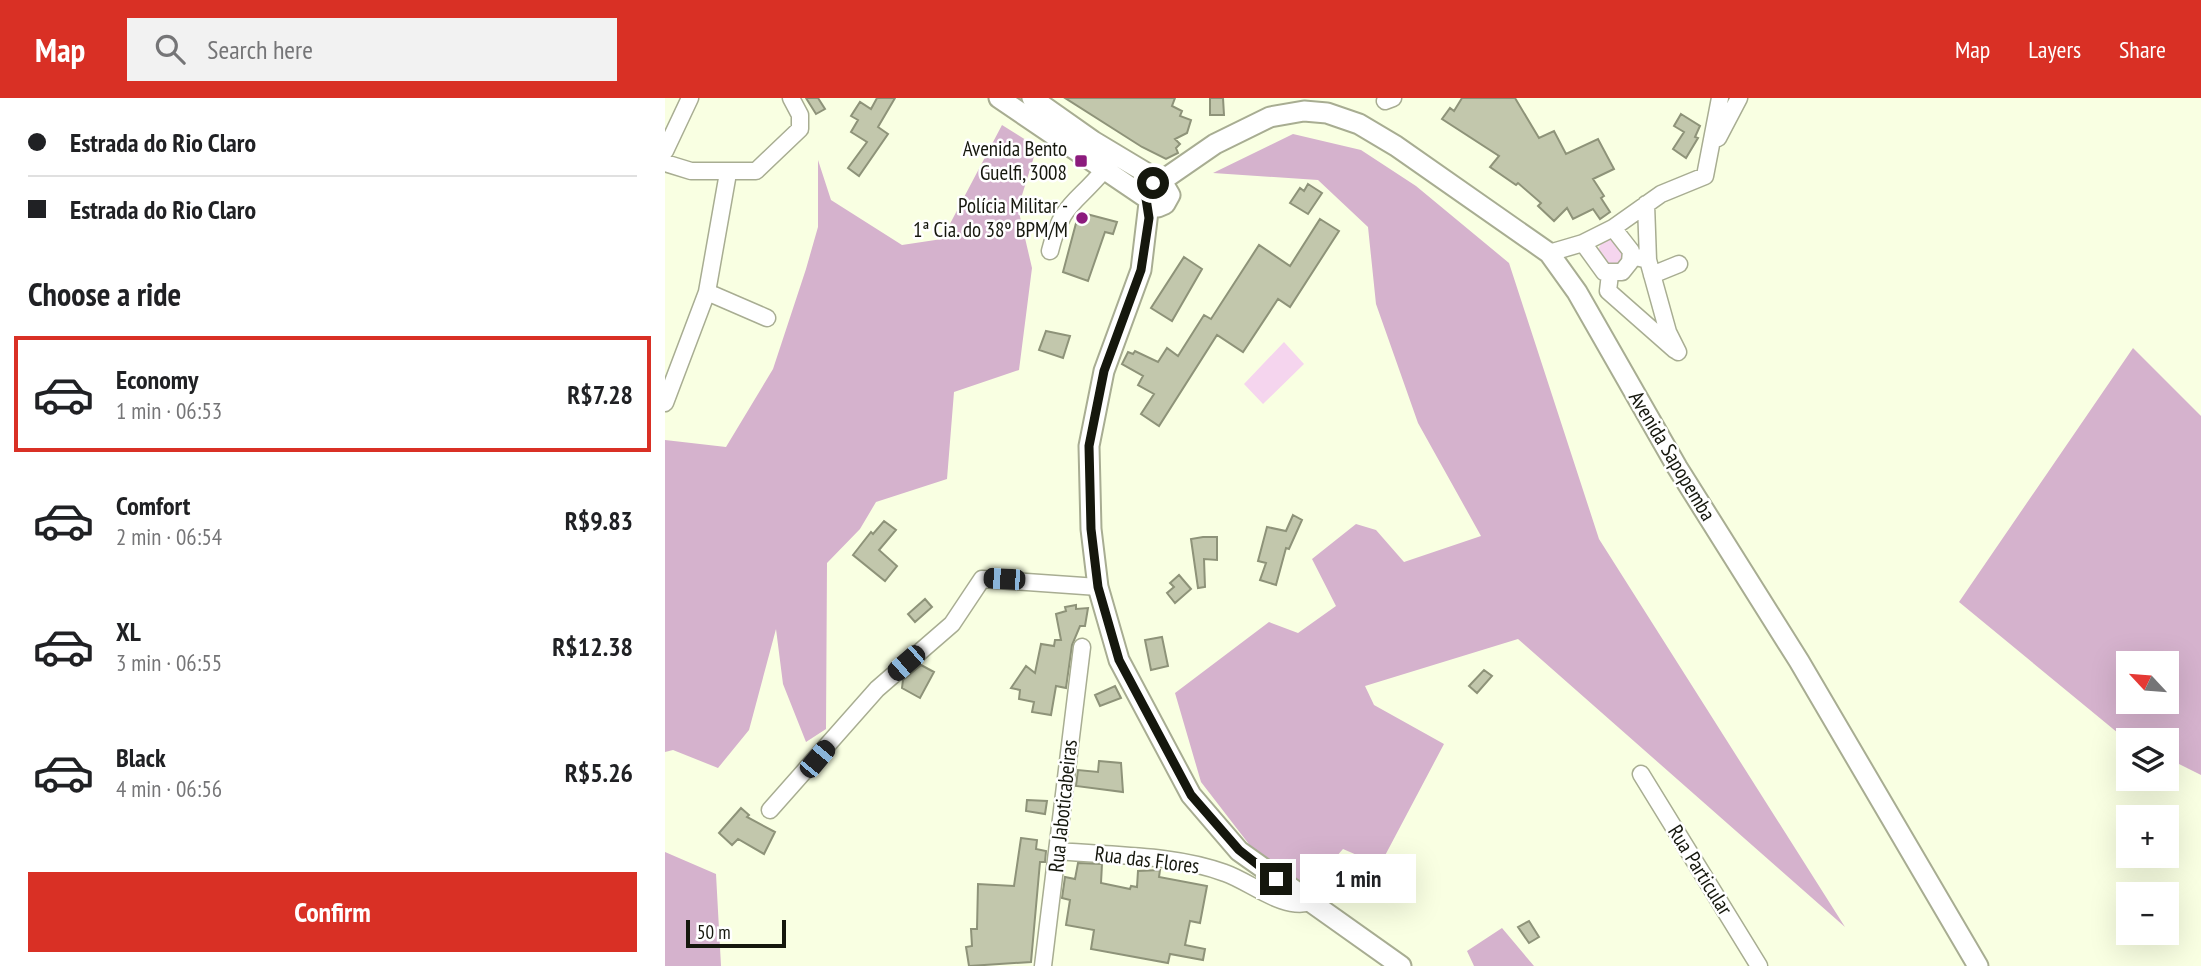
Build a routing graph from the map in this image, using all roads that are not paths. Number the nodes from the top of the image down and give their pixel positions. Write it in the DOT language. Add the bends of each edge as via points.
graph roads {
  1 [pos="690,98"];
  2 [pos="791,98"];
  3 [pos="999,98"];
  4 [pos="1032,98"];
  5 [pos="1720,98"];
  6 [pos="1739,98"];
  7 [pos="1712,149"];
  8 [pos="665,151"];
  9 [pos="665,163"];
  10 [pos="1104,170"];
  11 [pos="728,173"];
  12 [pos="1158,194"];
  13 [pos="1646,204"];
  14 [pos="1613,228"];
  15 [pos="1583,243"];
  16 [pos="1050,251"];
  17 [pos="1549,253"];
  18 [pos="1632,256"];
  19 [pos="1679,264"];
  20 [pos="1650,267"];
  21 [pos="1610,274"];
  22 [pos="707,292"];
  23 [pos="767,318"];
  24 [pos="665,403"];
  25 [pos="1098,587"];
  26 [pos="1082,647"];
  27 [pos="1641,774"];
  28 [pos="770,810"];
  29 [pos="1059,851"];
  30 [pos="1311,902"];
  31 [pos="1043,966"];
  32 [pos="1401,966"];
  33 [pos="1759,966"];
  34 [pos="1977,966"];
  1 -- 8 [label="street"];
  2 -- 11 [label="street" via="800,116 800,129 756,171"];
  3 -- 10 [label="main road"];
  4 -- 12 [label="main road"];
  5 -- 7 [label="street"];
  6 -- 7 [label="street"];
  7 -- 13 [label="street" via="1705,176"];
  9 -- 11 [label="street" via="691,172"];
  10 -- 12 [label="main road"];
  10 -- 16 [label="street" via="1071,202 1057,223"];
  11 -- 22 [label="street"];
  12 -- 17 [label="main road, Avenida Sapopemba" via="1238,133 1283,113 1315,111 1339,116 1397,146"];
  12 -- 25 [label="main road" via="1133,298 1104,371 1089,446"];
  13 -- 14 [label="street"];
  13 -- 20 [label="street"];
  14 -- 15 [label="street"];
  14 -- 18 [label="street" via="1630,246"];
  15 -- 17 [label="street"];
  15 -- 21 [label="street" via="1598,268"];
  17 -- 34 [label="main road, Avenida Sapopemba" via="1799,661"];
  18 -- 20 [label="street"];
  18 -- 21 [label="street" via="1627,268"];
  19 -- 20 [label="street"];
  20 -- 21 [label="street" via="1678,352 1608,291"];
  22 -- 23 [label="street"];
  22 -- 24 [label="street"];
  25 -- 28 [label="street" via="982,579 952,624 877,689"];
  25 -- 30 [label="main road" via="1119,660 1191,795 1239,850"];
  26 -- 29 [label="street, Rua Jaboticabeiras"];
  27 -- 33 [label="street, Rua Particular"];
  29 -- 30 [label="street, Rua das Flores" via="1190,863 1229,874 1290,902"];
  29 -- 31 [label="street, Rua Jaboticabeiras"];
  30 -- 32 [label="main road"];
}
